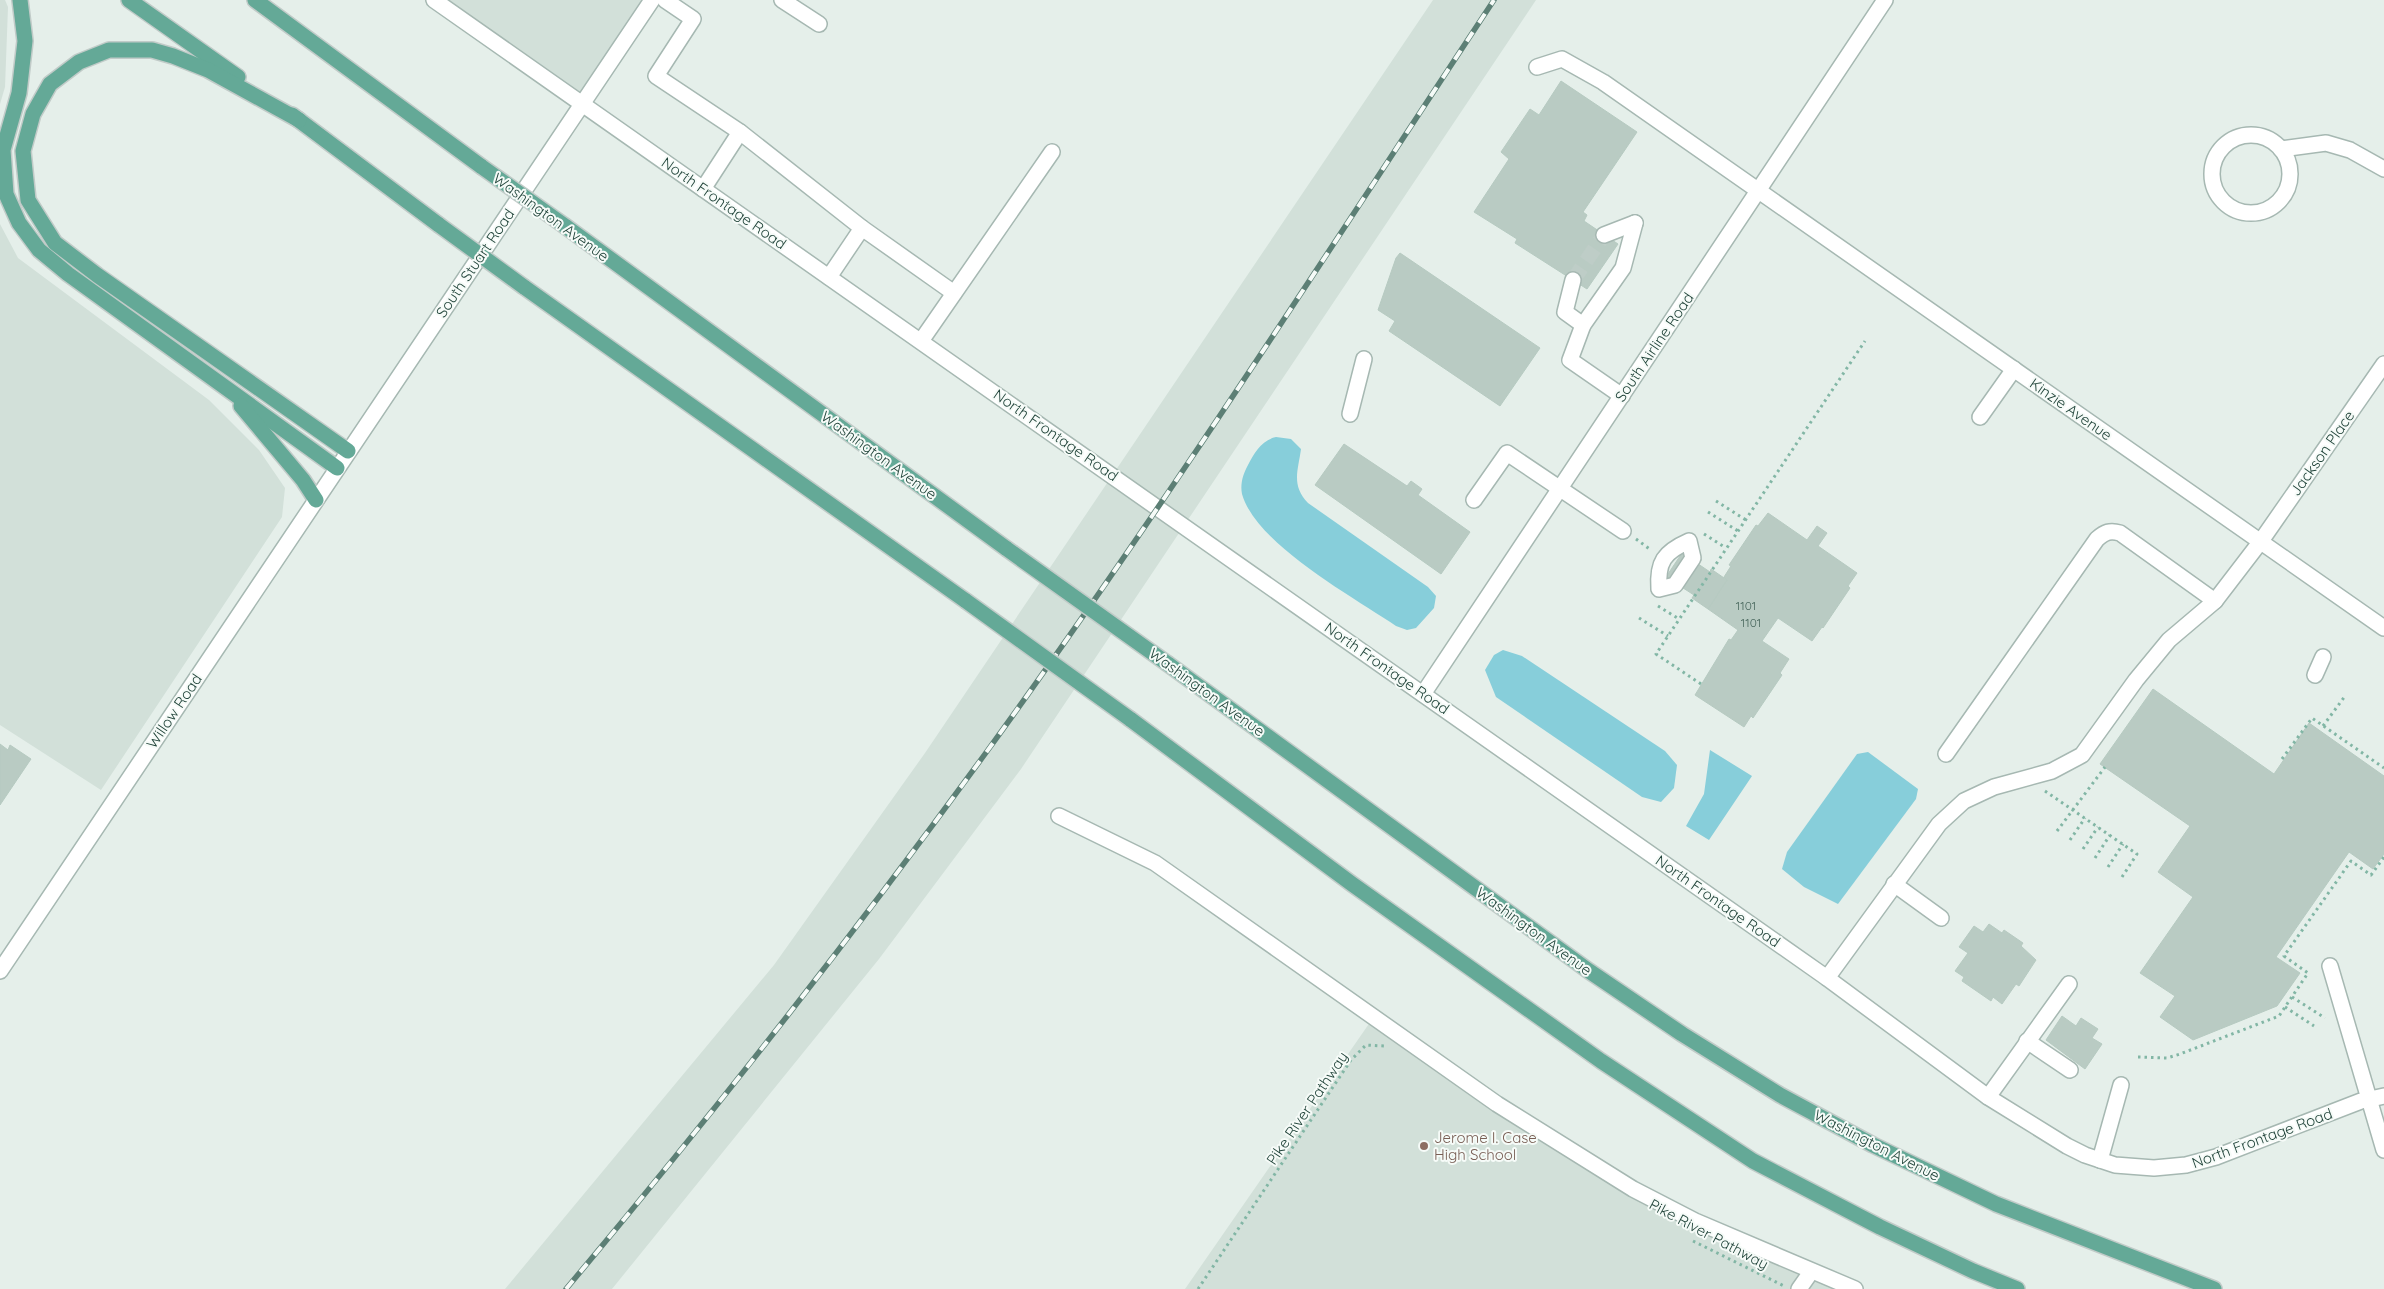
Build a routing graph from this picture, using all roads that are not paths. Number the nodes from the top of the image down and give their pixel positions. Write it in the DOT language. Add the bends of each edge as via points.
graph roads {
  1 [pos="20,0"];
  2 [pos="130,0"];
  3 [pos="255,0"];
  4 [pos="434,0"];
  5 [pos="652,0"];
  6 [pos="664,0"];
  7 [pos="782,0"];
  8 [pos="1885,0"];
  9 [pos="819,24"];
  10 [pos="1537,67"];
  11 [pos="582,104"];
  12 [pos="299,120"];
  13 [pos="740,132"];
  14 [pos="2281,149"];
  15 [pos="1052,152"];
  16 [pos="2384,169"];
  17 [pos="703,189"];
  18 [pos="1758,190"];
  19 [pos="862,228"];
  20 [pos="1604,235"];
  21 [pos="829,277"];
  22 [pos="1573,280"];
  23 [pos="954,293"];
  24 [pos="1584,324"];
  25 [pos="921,341"];
  26 [pos="1364,359"];
  27 [pos="2384,364"];
  28 [pos="2014,369"];
  29 [pos="225,387"];
  30 [pos="1622,396"];
  31 [pos="1350,414"];
  32 [pos="1980,417"];
  33 [pos="348,451"];
  34 [pos="337,468"];
  35 [pos="1560,488"];
  36 [pos="316,500"];
  37 [pos="1474,500"];
  38 [pos="1623,530"];
  39 [pos="2261,541"];
  40 [pos="2215,601"];
  41 [pos="2384,628"];
  42 [pos="2323,657"];
  43 [pos="2315,675"];
  44 [pos="1423,694"];
  45 [pos="1946,754"];
  46 [pos="1059,816"];
  47 [pos="1894,884"];
  48 [pos="1941,918"];
  49 [pos="2330,966"];
  50 [pos="0,971"];
  51 [pos="1827,978"];
  52 [pos="2069,984"];
  53 [pos="2027,1041"];
  54 [pos="2070,1070"];
  55 [pos="2121,1085"];
  56 [pos="1988,1096"];
  57 [pos="2384,1096"];
  58 [pos="2369,1099"];
  59 [pos="2384,1150"];
  60 [pos="2100,1160"];
  61 [pos="1810,1272"];
  62 [pos="1792,1287"];
  63 [pos="1855,1289"];
  64 [pos="2017,1289"];
  65 [pos="2214,1289"];
  1 -- 29 [label="main road" via="25,41 19,93 3,150 6,194 19,223 39,250 68,274"];
  2 -- 12 [label="main road"];
  3 -- 65 [label="main road, Washington Avenue, bridge" via="1589,971 1682,1034 1780,1095 1873,1145 1996,1204"];
  4 -- 11 [label="street, North Frontage Road"];
  5 -- 11 [label="street, South Stuart Road"];
  6 -- 13 [label="street" via="693,19 656,76"];
  7 -- 9 [label="street"];
  8 -- 18 [label="street, South Airline Road"];
  10 -- 18 [label="street, Kinzie Avenue" via="1562,59 1603,82"];
  11 -- 17 [label="street, North Frontage Road"];
  11 -- 33 [label="street, South Stuart Road"];
  12 -- 33 [label="main road" via="208,70 172,56 152,50 109,50 79,62 50,84 33,114 22,151 28,200 55,243"];
  12 -- 64 [label="main road, bridge" via="524,287 966,601 1585,1050 1753,1161 1880,1227"];
  13 -- 17 [label="street"];
  13 -- 19 [label="street"];
  14 -- 14 [label="street" via="2260,136 2241,137 2224,146 2212,167 2216,192 2224,202 2241,211 2261,212 2272,207 2288,186 2290,173"];
  14 -- 16 [label="street" via="2326,143 2350,150"];
  15 -- 23 [label="street"];
  17 -- 21 [label="street, North Frontage Road"];
  18 -- 28 [label="street, Kinzie Avenue"];
  18 -- 30 [label="street, South Airline Road"];
  19 -- 21 [label="street"];
  19 -- 23 [label="street"];
  20 -- 24 [label="street" via="1635,223 1623,268"];
  21 -- 25 [label="street, North Frontage Road"];
  22 -- 24 [label="street" via="1565,312"];
  23 -- 25 [label="street"];
  24 -- 30 [label="street" via="1570,360"];
  25 -- 44 [label="street, North Frontage Road"];
  26 -- 31 [label="street"];
  27 -- 39 [label="street, Jackson Place"];
  28 -- 32 [label="street"];
  28 -- 39 [label="street, Kinzie Avenue"];
  29 -- 34 [label="main road"];
  29 -- 36 [label="main road"];
  30 -- 35 [label="street, South Airline Road"];
  33 -- 34 [label="street, Willow Road"];
  34 -- 36 [label="street, Willow Road"];
  35 -- 37 [label="street" via="1507,452"];
  35 -- 38 [label="street"];
  35 -- 44 [label="street, South Airline Road"];
  36 -- 50 [label="street, Willow Road"];
  39 -- 40 [label="street, Jackson Place"];
  39 -- 41 [label="street, Kinzie Avenue"];
  40 -- 45 [label="street" via="2120,533 2105,532"];
  40 -- 47 [label="street, Jackson Place" via="2170,640 2136,680 2082,755 2052,772 1994,787 1964,801 1939,824"];
  42 -- 43 [label="street"];
  44 -- 51 [label="street, North Frontage Road"];
  46 -- 61 [label="street" via="1155,863 1497,1104 1633,1189 1695,1221"];
  47 -- 48 [label="street"];
  47 -- 51 [label="street, Jackson Place"];
  49 -- 58 [label="street"];
  51 -- 56 [label="street, North Frontage Road"];
  52 -- 53 [label="street"];
  53 -- 54 [label="street"];
  53 -- 56 [label="street"];
  55 -- 60 [label="street"];
  56 -- 60 [label="street, North Frontage Road" via="2067,1146"];
  57 -- 58 [label="street, North Frontage Road"];
  58 -- 59 [label="street"];
  58 -- 60 [label="street, North Frontage Road" via="2216,1157 2186,1165 2139,1168"];
  61 -- 62 [label="street"];
  61 -- 63 [label="street"];
}
